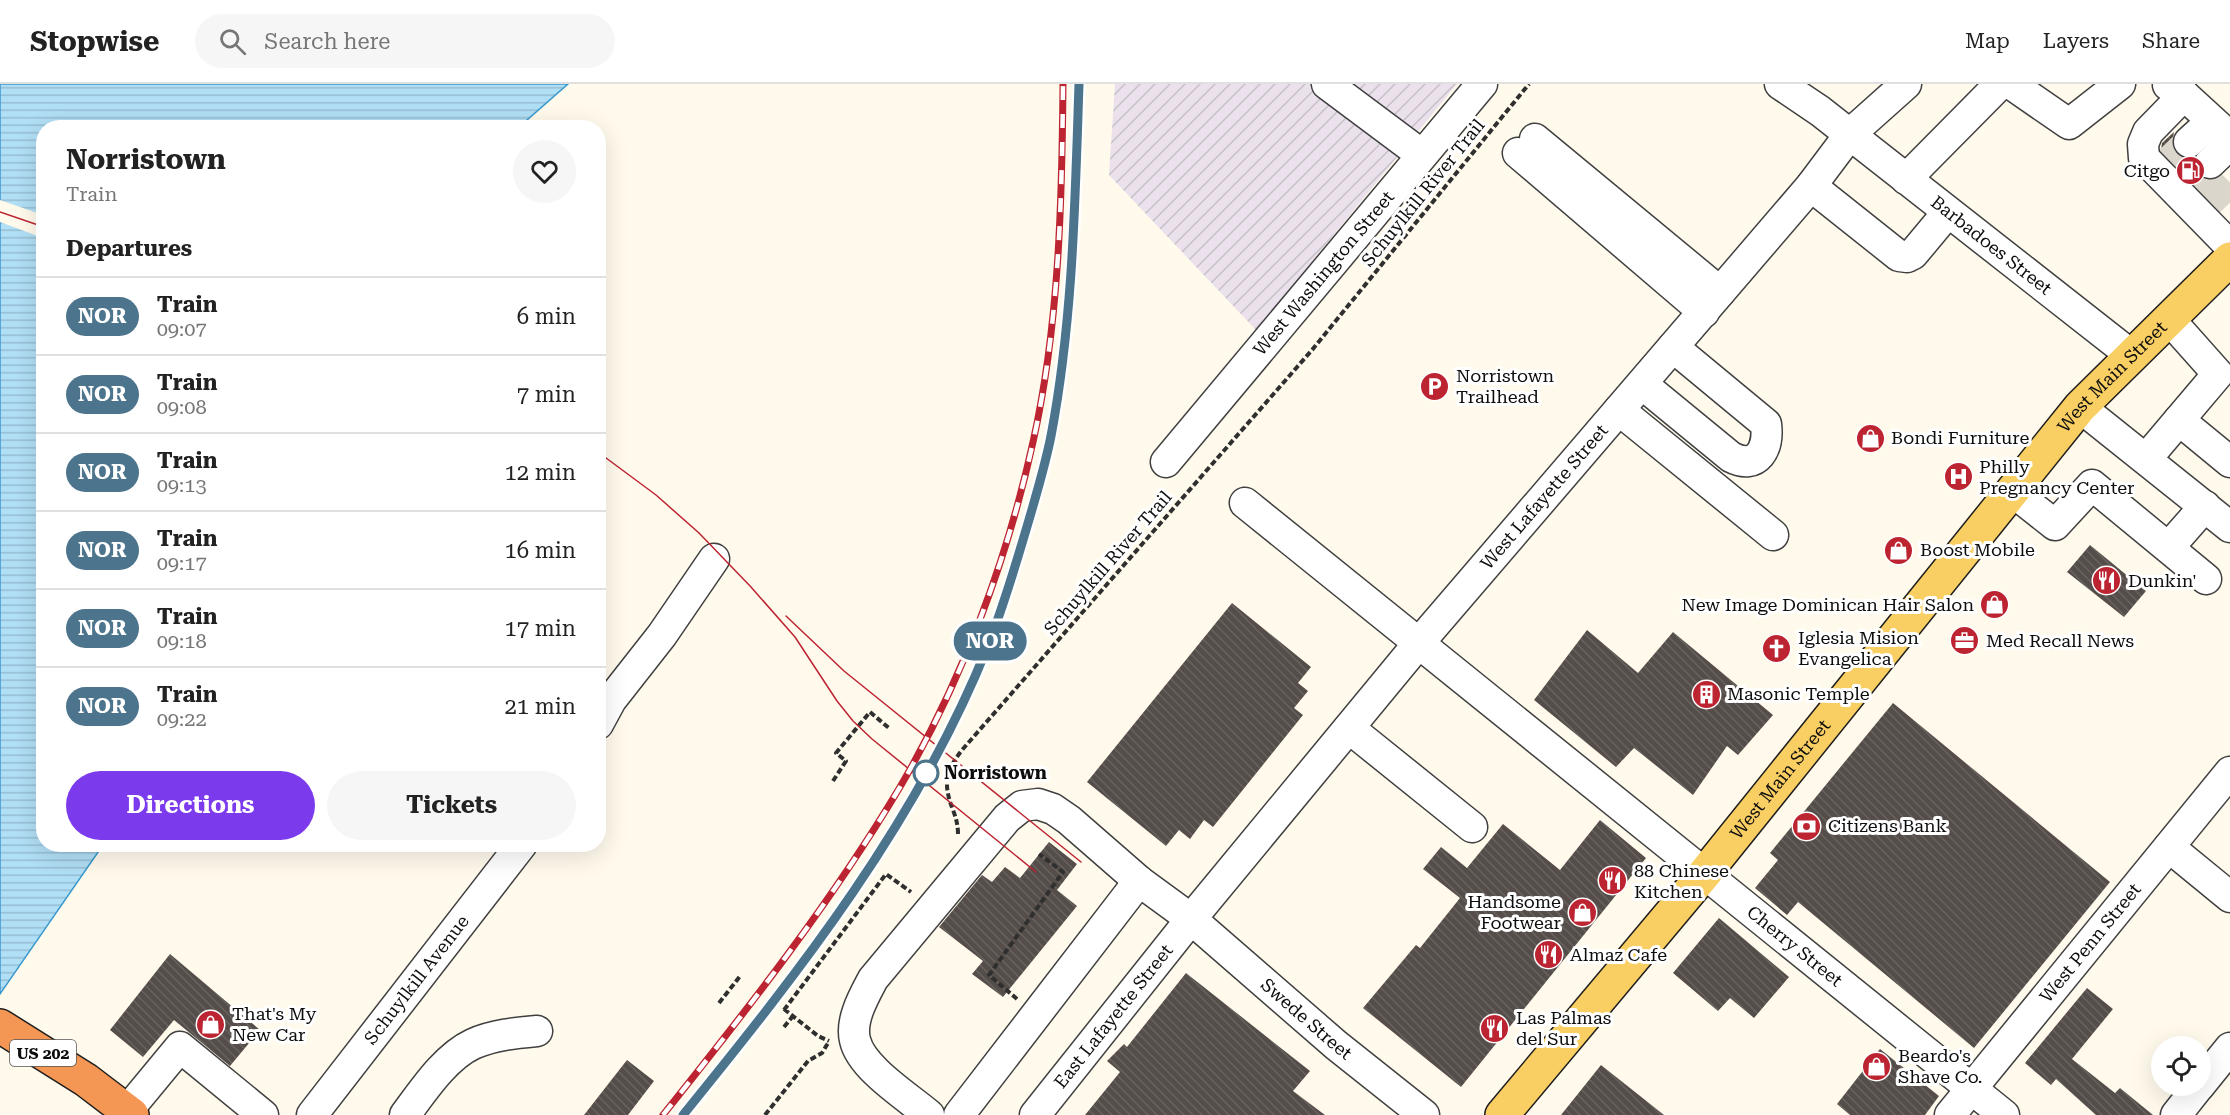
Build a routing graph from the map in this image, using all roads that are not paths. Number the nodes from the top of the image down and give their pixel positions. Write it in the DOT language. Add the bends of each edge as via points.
graph roads {
  1 [pos="1327,84"];
  2 [pos="1482,84"];
  3 [pos="1780,84"];
  4 [pos="1906,84"];
  5 [pos="2000,84"];
  6 [pos="2011,84"];
  7 [pos="2120,84"];
  8 [pos="2175,89"];
  9 [pos="1850,134"];
  10 [pos="2214,141"];
  11 [pos="1526,146"];
  12 [pos="1422,155"];
  13 [pos="1906,179"];
  14 [pos="1811,186"];
  15 [pos="1948,212"];
  16 [pos="2230,246"];
  17 [pos="2230,259"];
  18 [pos="1712,302"];
  19 [pos="2169,319"];
  20 [pos="1673,347"];
  21 [pos="2131,355"];
  22 [pos="1642,384"];
  23 [pos="2080,407"];
  24 [pos="1619,410"];
  25 [pos="2179,420"];
  26 [pos="2146,459"];
  27 [pos="1166,462"];
  28 [pos="2230,462"];
  29 [pos="2012,491"];
  30 [pos="1245,504"];
  31 [pos="2205,506"];
  32 [pos="2230,526"];
  33 [pos="1773,535"];
  34 [pos="2169,547"];
  35 [pos="714,560"];
  36 [pos="2206,579"];
  37 [pos="1418,644"];
  38 [pos="606,709"];
  39 [pos="1349,728"];
  40 [pos="2230,771"];
  41 [pos="1472,827"];
  42 [pos="2169,847"];
  43 [pos="516,852"];
  44 [pos="1706,873"];
  45 [pos="1139,881"];
  46 [pos="2230,897"];
  47 [pos="1191,920"];
  48 [pos="0,1026"];
  49 [pos="537,1031"];
  50 [pos="2230,1048"];
  51 [pos="2211,1071"];
  52 [pos="1972,1088"];
  53 [pos="2191,1096"];
  54 [pos="130,1113"];
  55 [pos="263,1115"];
  56 [pos="312,1115"];
  57 [pos="405,1115"];
  58 [pos="929,1115"];
  59 [pos="959,1115"];
  60 [pos="1035,1115"];
  61 [pos="1424,1115"];
  62 [pos="1502,1115"];
  63 [pos="1950,1115"];
  64 [pos="2004,1115"];
  65 [pos="2176,1115"];
  1 -- 12 [label="street"];
  2 -- 12 [label="street, West Washington Street"];
  3 -- 9 [label="street, Barbadoes Street"];
  4 -- 9 [label="street, West Lafayette Street"];
  5 -- 13 [label="street"];
  6 -- 7 [label="street" via="2069,124"];
  8 -- 10 [label="street"];
  8 -- 16 [label="street" via="2148,132 2143,144 2144,158 2183,188"];
  9 -- 13 [label="street, Barbadoes Street"];
  9 -- 14 [label="street, West Lafayette Street"];
  11 -- 18 [label="street"];
  12 -- 27 [label="street, West Washington Street"];
  13 -- 15 [label="street, Barbadoes Street"];
  14 -- 15 [label="street" via="1899,256 1913,254"];
  14 -- 18 [label="street, West Lafayette Street"];
  15 -- 21 [label="street, Barbadoes Street"];
  17 -- 19 [label="main road, West Main Street"];
  18 -- 20 [label="street, West Lafayette Street"];
  19 -- 21 [label="main road, West Main Street"];
  19 -- 25 [label="street" via="2218,374"];
  20 -- 22 [label="street, West Lafayette Street"];
  20 -- 22 [label="street" via="1766,424 1766,444 1759,456 1750,462 1731,457"];
  21 -- 23 [label="main road, West Main Street"];
  22 -- 24 [label="street, West Lafayette Street"];
  23 -- 26 [label="street"];
  23 -- 29 [label="main road, West Main Street"];
  24 -- 33 [label="street"];
  24 -- 37 [label="street, West Lafayette Street"];
  25 -- 26 [label="street"];
  25 -- 28 [label="street"];
  26 -- 31 [label="street"];
  29 -- 34 [label="street" via="2055,525 2092,485"];
  29 -- 44 [label="main road, West Main Street"];
  30 -- 37 [label="street, Cherry Street"];
  31 -- 32 [label="street"];
  31 -- 34 [label="street"];
  34 -- 36 [label="street"];
  35 -- 38 [label="street"];
  37 -- 39 [label="street, West Lafayette Street"];
  37 -- 44 [label="street, Cherry Street"];
  39 -- 41 [label="street"];
  39 -- 47 [label="street, West Lafayette Street"];
  40 -- 42 [label="street, West Penn Street"];
  42 -- 46 [label="street"];
  42 -- 52 [label="street, West Penn Street"];
  43 -- 56 [label="street, Schuylkill Avenue"];
  44 -- 52 [label="street, Cherry Street"];
  44 -- 62 [label="main road, West Main Street"];
  45 -- 47 [label="street, Swede Street"];
  45 -- 58 [label="street, Swede Street" via="1053,809 1038,804 1022,806 1007,818 873,979 859,1010 855,1040 861,1054"];
  45 -- 59 [label="street"];
  47 -- 60 [label="street, East Lafayette Street"];
  47 -- 61 [label="street, Swede Street"];
  48 -- 54 [label="highway, US 202"];
  49 -- 57 [label="street" via="508,1033 472,1044 442,1068"];
  50 -- 51 [label="street"];
  52 -- 63 [label="street, West Penn Street"];
  52 -- 64 [label="street, Cherry Street"];
  53 -- 65 [label="street"];
  54 -- 55 [label="street" via="180,1047"];
}
